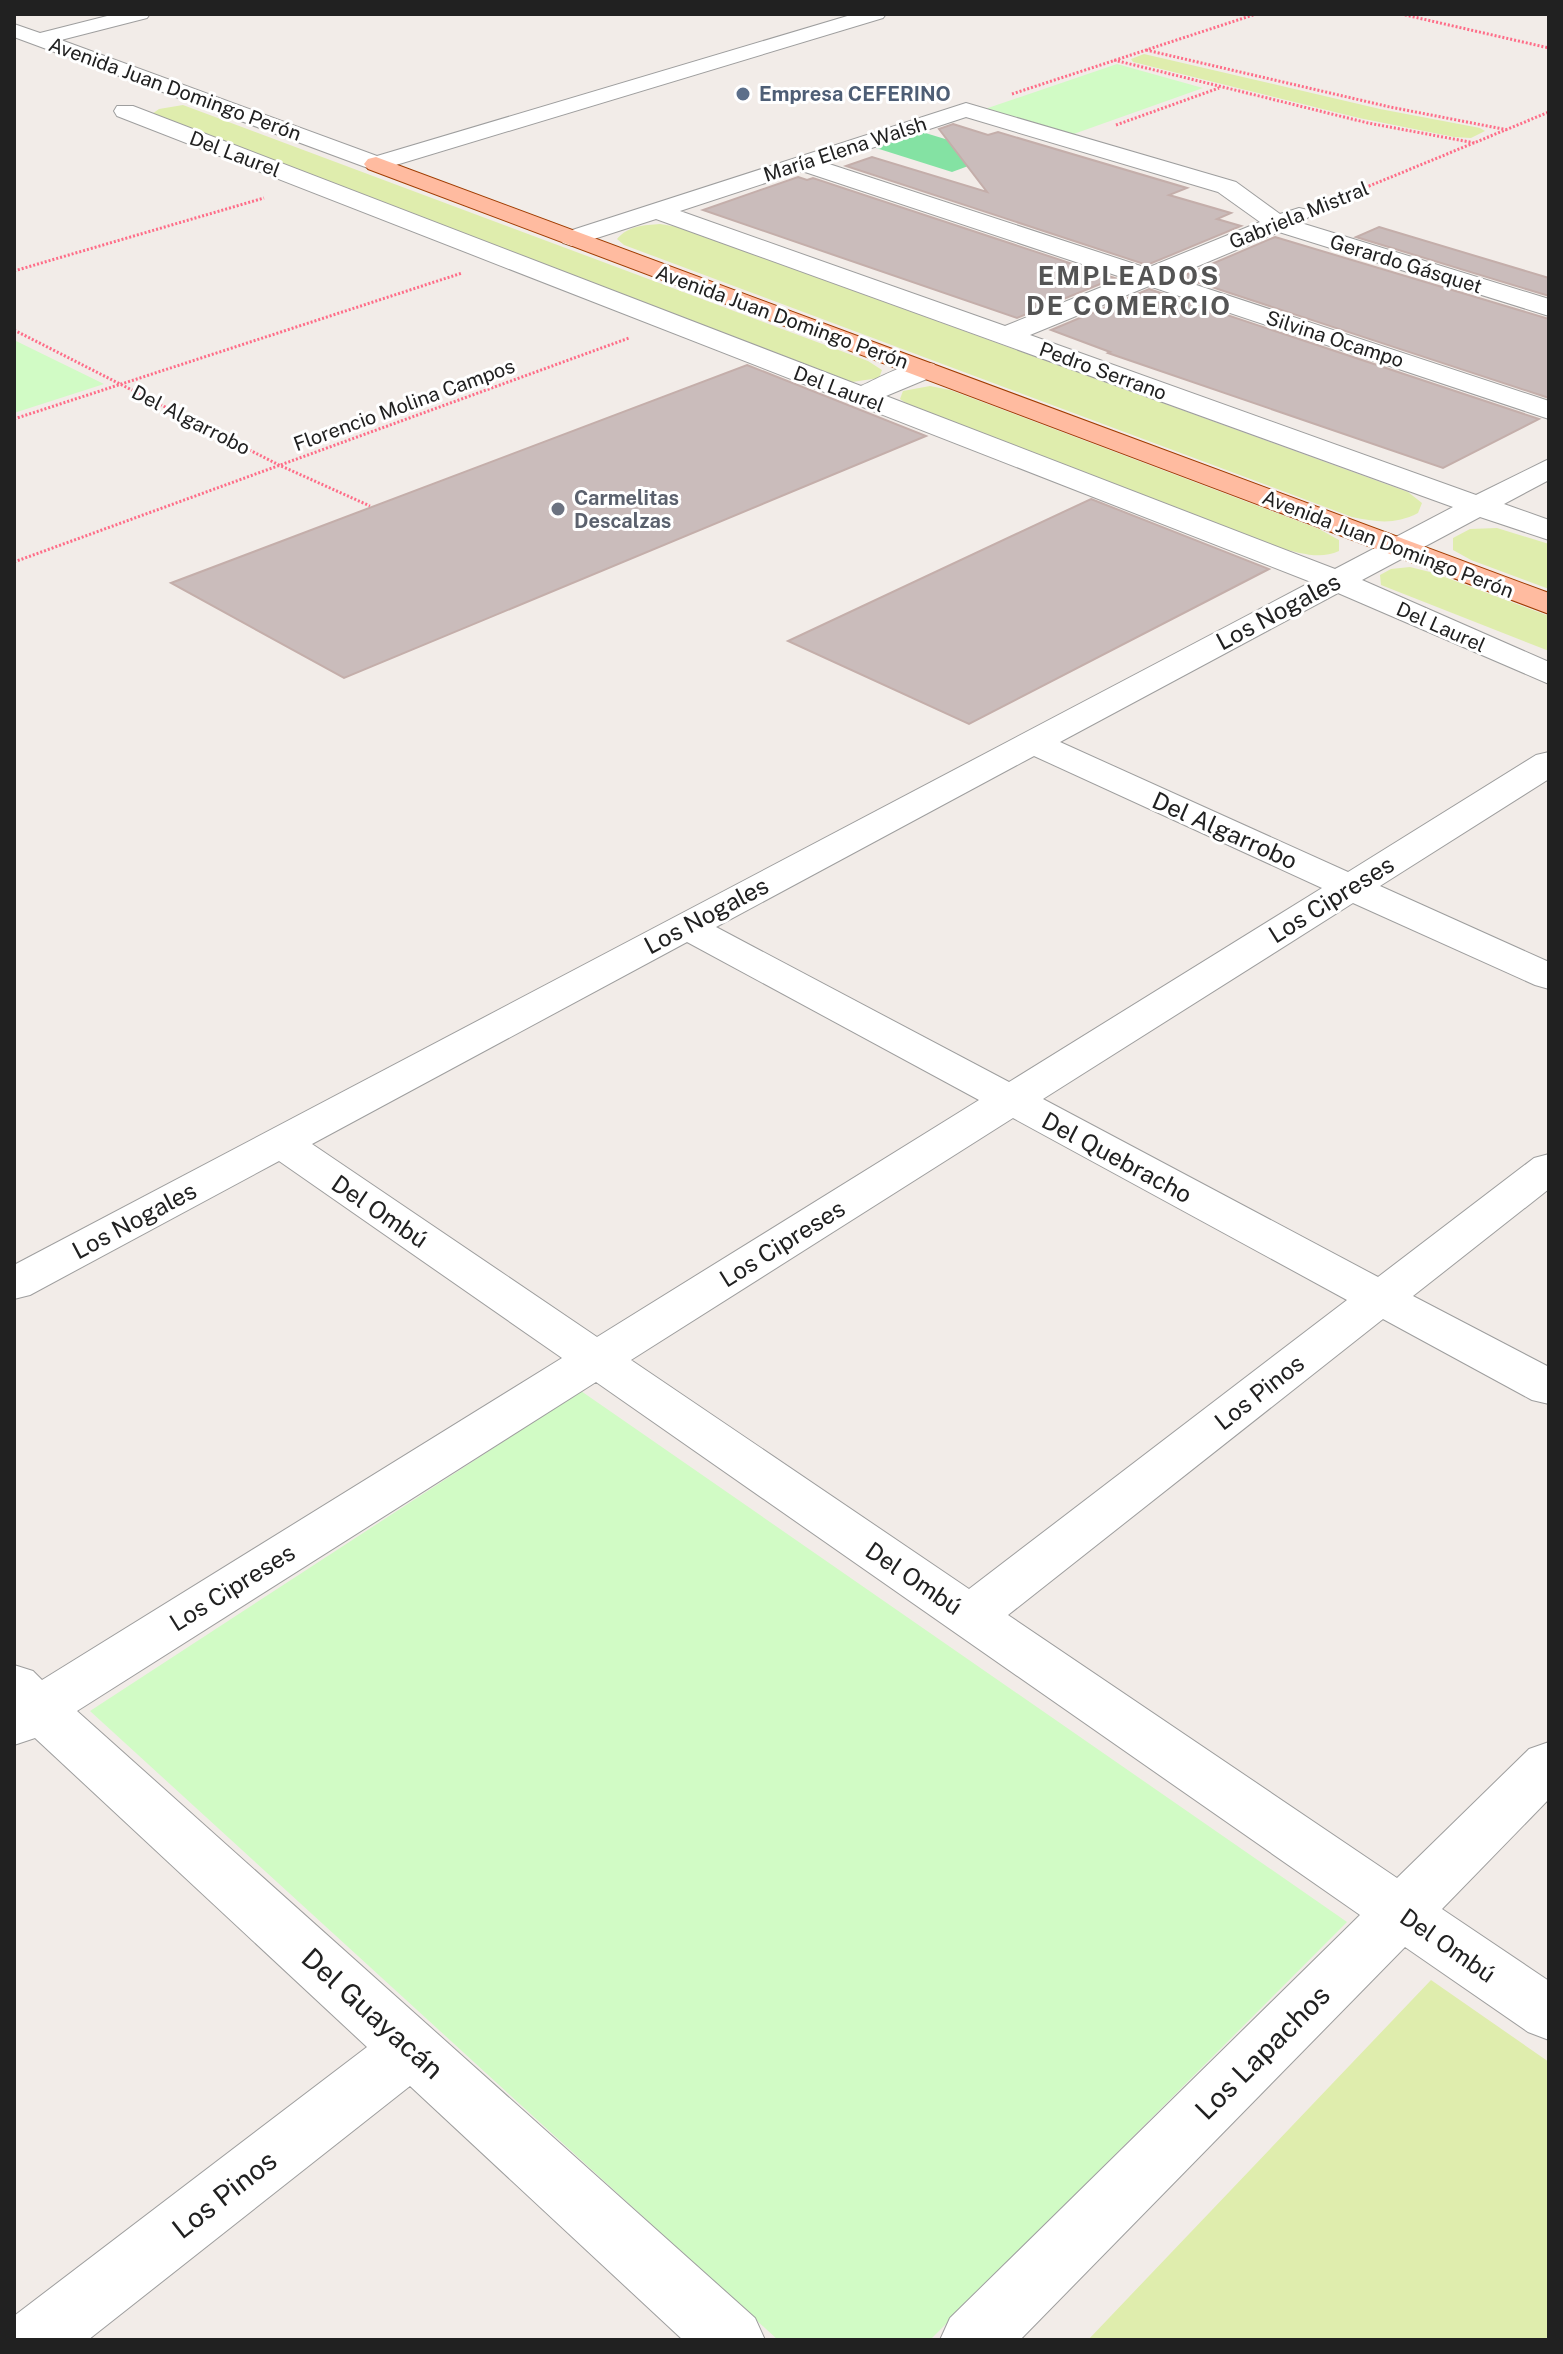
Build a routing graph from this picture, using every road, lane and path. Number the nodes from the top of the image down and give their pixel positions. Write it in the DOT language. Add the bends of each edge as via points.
graph roads {
  1 [pos="140,14"];
  2 [pos="876,14"];
  3 [pos="1256,14"];
  4 [pos="1401,14"];
  5 [pos="14,30"];
  6 [pos="40,39"];
  7 [pos="1549,48"];
  8 [pos="1146,50"];
  9 [pos="1114,60"];
  10 [pos="1219,88"];
  11 [pos="966,110"];
  12 [pos="125,111"];
  13 [pos="1549,112"];
  14 [pos="1508,130"];
  15 [pos="1069,141"];
  16 [pos="1475,143"];
  17 [pos="802,163"];
  18 [pos="376,164"];
  19 [pos="310,184"];
  20 [pos="1227,187"];
  21 [pos="657,211"];
  22 [pos="1308,211"];
  23 [pos="1278,224"];
  24 [pos="572,238"];
  25 [pos="505,259"];
  26 [pos="14,271"];
  27 [pos="1147,277"];
  28 [pos="1549,308"];
  29 [pos="669,324"];
  30 [pos="14,330"];
  31 [pos="1005,336"];
  32 [pos="924,370"];
  33 [pos="121,384"];
  34 [pos="859,397"];
  35 [pos="1549,410"];
  36 [pos="14,419"];
  37 [pos="279,465"];
  38 [pos="1549,468"];
  39 [pos="1477,505"];
  40 [pos="370,506"];
  41 [pos="1549,531"];
  42 [pos="1397,547"];
  43 [pos="14,562"];
  44 [pos="1335,580"];
  45 [pos="1549,604"];
  46 [pos="1549,674"];
  47 [pos="1031,742"];
  48 [pos="1549,763"];
  49 [pos="1350,887"];
  50 [pos="686,926"];
  51 [pos="1549,977"];
  52 [pos="1010,1100"];
  53 [pos="280,1142"];
  54 [pos="1549,1167"];
  55 [pos="14,1284"];
  56 [pos="1380,1298"];
  57 [pos="596,1360"];
  58 [pos="1549,1388"];
  59 [pos="970,1616"];
  60 [pos="22,1706"];
  61 [pos="1549,1764"];
  62 [pos="1401,1912"];
  63 [pos="1549,2014"];
  64 [pos="412,2048"];
  65 [pos="36,2340"];
  66 [pos="731,2340"];
  67 [pos="974,2340"];
  1 -- 6 [label="street"];
  2 -- 18 [label="street"];
  3 -- 8 [label="path"];
  4 -- 7 [label="path"];
  5 -- 6 [label="street, Avenida Juan Domingo Perón"];
  6 -- 18 [label="street, Avenida Juan Domingo Perón"];
  8 -- 9 [label="path"];
  8 -- 14 [label="path"];
  9 -- 10 [label="path"];
  9 -- 11 [label="path"];
  10 -- 15 [label="path"];
  10 -- 16 [label="path"];
  11 -- 15 [label="street, Gerardo Gásquet"];
  11 -- 17 [label="street, María Elena Walsh"];
  12 -- 19 [label="street, Del Laurel"];
  13 -- 14 [label="path, Gabriela Mistral"];
  14 -- 16 [label="path, Gabriela Mistral"];
  15 -- 20 [label="street, Gerardo Gásquet"];
  16 -- 22 [label="path, Gabriela Mistral"];
  17 -- 21 [label="street, María Elena Walsh"];
  17 -- 27 [label="street, Silvina Ocampo"];
  18 -- 24 [label="main road, Avenida Juan Domingo Perón"];
  19 -- 25 [label="street, Del Laurel"];
  19 -- 26 [label="path"];
  20 -- 22 [label="street, Gerardo Gásquet"];
  20 -- 23 [label="street, Gerardo Gásquet"];
  21 -- 24 [label="street, María Elena Walsh"];
  21 -- 31 [label="street, Pedro Serrano"];
  22 -- 23 [label="street, Gabriela Mistral"];
  23 -- 27 [label="street, Gabriela Mistral"];
  23 -- 28 [label="street, Gerardo Gásquet"];
  24 -- 32 [label="main road, Avenida Juan Domingo Perón"];
  25 -- 29 [label="street, Del Laurel"];
  25 -- 33 [label="path"];
  27 -- 31 [label="street, Gabriela Mistral"];
  27 -- 35 [label="street, Silvina Ocampo"];
  29 -- 34 [label="street, Del Laurel"];
  29 -- 37 [label="path, Florencio Molina Campos"];
  30 -- 33 [label="path, Del Algarrobo"];
  31 -- 39 [label="street, Pedro Serrano"];
  32 -- 34 [label="street"];
  32 -- 42 [label="main road, Avenida Juan Domingo Perón"];
  33 -- 36 [label="path"];
  33 -- 37 [label="path, Del Algarrobo"];
  34 -- 44 [label="street, Del Laurel"];
  37 -- 40 [label="path, Del Algarrobo"];
  37 -- 43 [label="path, Florencio Molina Campos"];
  38 -- 39 [label="street, Los Nogales"];
  39 -- 41 [label="street, Pedro Serrano"];
  39 -- 42 [label="street, Los Nogales"];
  42 -- 44 [label="street, Los Nogales"];
  42 -- 45 [label="main road, Avenida Juan Domingo Perón"];
  44 -- 46 [label="street, Del Laurel"];
  44 -- 47 [label="street, Los Nogales"];
  47 -- 49 [label="street, Del Algarrobo"];
  47 -- 50 [label="street, Los Nogales"];
  48 -- 49 [label="street, Los Cipreses"];
  49 -- 51 [label="street, Del Algarrobo"];
  49 -- 52 [label="street, Los Cipreses"];
  50 -- 52 [label="street, Del Quebracho"];
  50 -- 53 [label="street, Los Nogales"];
  52 -- 56 [label="street, Del Quebracho"];
  52 -- 57 [label="street, Los Cipreses"];
  53 -- 55 [label="street, Los Nogales"];
  53 -- 57 [label="street, Del Ombú"];
  54 -- 56 [label="street, Los Pinos"];
  56 -- 58 [label="street, Del Quebracho"];
  56 -- 59 [label="street, Los Pinos"];
  57 -- 59 [label="street, Del Ombú"];
  57 -- 60 [label="street, Los Cipreses"];
  59 -- 62 [label="street, Del Ombú"];
  60 -- 64 [label="street, Del Guayacán"];
  61 -- 62 [label="street, Los Lapachos"];
  62 -- 63 [label="street, Del Ombú"];
  62 -- 67 [label="street, Los Lapachos"];
  64 -- 65 [label="street, Los Pinos"];
  64 -- 66 [label="street, Del Guayacán"];
}
